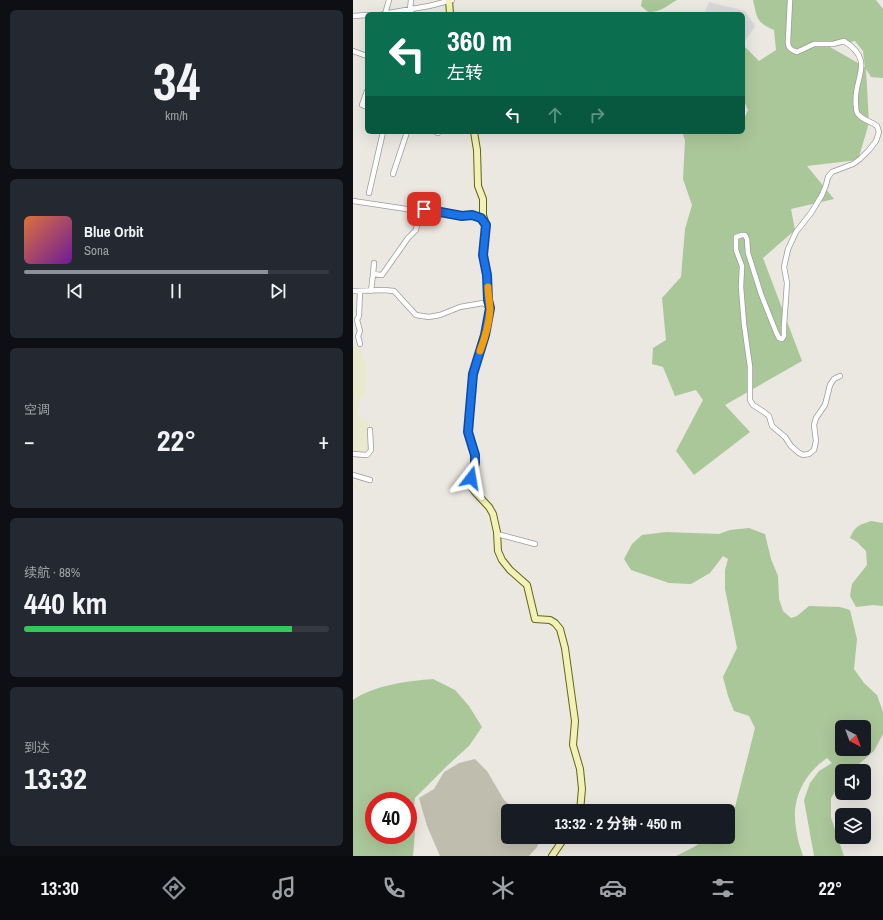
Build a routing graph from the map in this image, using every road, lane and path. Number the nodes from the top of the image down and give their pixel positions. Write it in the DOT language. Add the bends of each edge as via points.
graph roads {
  1 [pos="389,0"];
  2 [pos="411,0"];
  3 [pos="450,0"];
  4 [pos="790,0"];
  5 [pos="385,12"];
  6 [pos="411,12"];
  7 [pos="450,12"];
  8 [pos="365,15"];
  9 [pos="353,16"];
  10 [pos="353,51"];
  11 [pos="365,55"];
  12 [pos="365,97"];
  13 [pos="365,106"];
  14 [pos="383,134"];
  15 [pos="406,134"];
  16 [pos="474,134"];
  17 [pos="393,174"];
  18 [pos="369,193"];
  19 [pos="353,201"];
  20 [pos="424,209"];
  21 [pos="486,225"];
  22 [pos="375,263"];
  23 [pos="373,274"];
  24 [pos="353,291"];
  25 [pos="360,291"];
  26 [pos="371,291"];
  27 [pos="490,308"];
  28 [pos="361,344"];
  29 [pos="839,376"];
  30 [pos="370,430"];
  31 [pos="353,454"];
  32 [pos="353,475"];
  33 [pos="370,480"];
  34 [pos="497,534"];
  35 [pos="535,544"];
  36 [pos="581,804"];
  37 [pos="560,844"];
  38 [pos="552,856"];
  1 -- 5 [label="street"];
  2 -- 6 [label="street"];
  3 -- 6 [label="street"];
  3 -- 7 [label="street"];
  4 -- 29 [label="street" via="788,46 791,50 797,52 814,44 844,41 859,53 861,71 856,89 857,111 877,126 879,132 876,140 860,159 832,172 828,177 827,185 811,213 796,232 788,249 784,267 787,284 782,339 779,338 765,306 748,253 747,239 745,235 736,237 736,250 742,266 741,287 750,368 750,400 769,416 772,426 785,436 791,446 803,455 809,454 815,450 816,418 825,405 830,385 834,378"];
  8 -- 9 [label="street"];
  10 -- 11 [label="street"];
  12 -- 13 [label="street" via="362,105"];
  14 -- 18 [label="street"];
  15 -- 17 [label="street"];
  16 -- 21 [label="street" via="478,186 483,199"];
  19 -- 20 [label="street" via="413,210"];
  20 -- 21 [label="street" via="462,216 472,215 481,218"];
  20 -- 23 [label="street" via="415,230 382,274"];
  21 -- 27 [label="street" via="483,255"];
  22 -- 23 [label="street"];
  23 -- 26 [label="street"];
  24 -- 25 [label="street"];
  25 -- 26 [label="street"];
  25 -- 28 [label="street" via="357,320"];
  26 -- 27 [label="street" via="394,291 416,315 429,317 483,303"];
  27 -- 34 [label="street" via="473,374 468,432 475,455 471,486 493,514"];
  30 -- 31 [label="street" via="371,450 367,455"];
  32 -- 33 [label="street"];
  34 -- 35 [label="street"];
  34 -- 36 [label="street" via="498,551 502,560 527,585 535,619 550,620 560,629 575,721 573,745 580,769"];
  37 -- 38 [label="street"];
}
